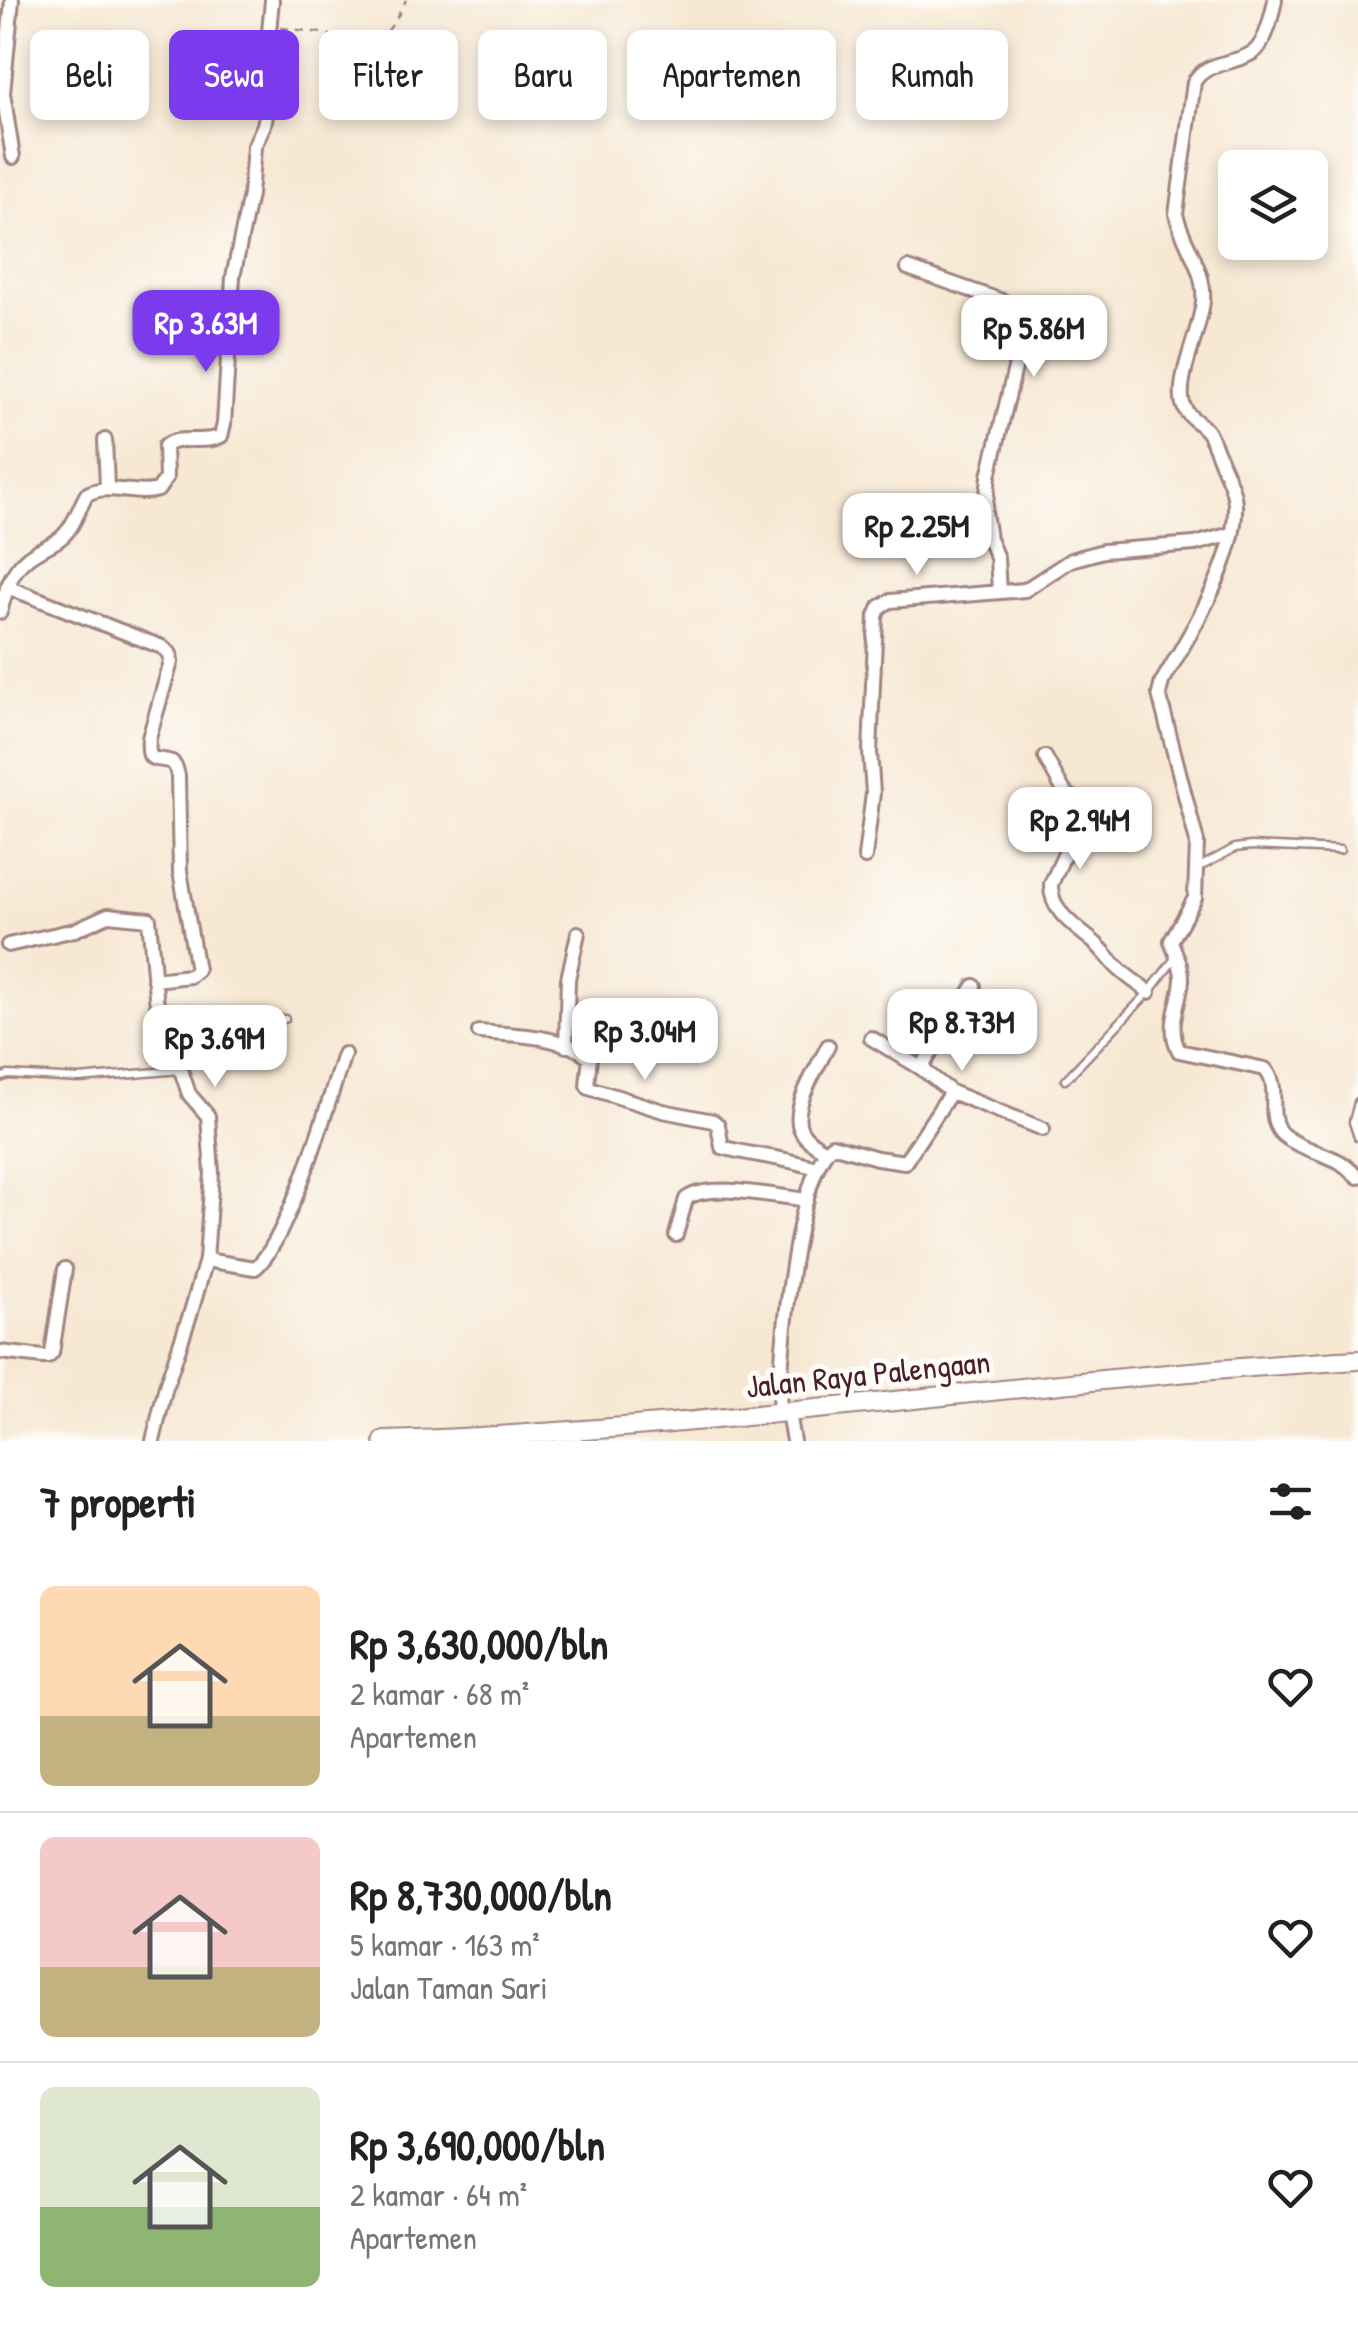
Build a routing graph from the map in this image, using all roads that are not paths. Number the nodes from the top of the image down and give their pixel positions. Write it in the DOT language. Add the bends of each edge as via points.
graph roads {
  1 [pos="12,0"];
  2 [pos="272,0"];
  3 [pos="1275,0"];
  4 [pos="1,94"];
  5 [pos="13,157"];
  6 [pos="908,268"];
  7 [pos="105,440"];
  8 [pos="107,488"];
  9 [pos="1231,534"];
  10 [pos="7,586"];
  11 [pos="999,591"];
  12 [pos="0,612"];
  13 [pos="1046,757"];
  14 [pos="1340,850"];
  15 [pos="866,857"];
  16 [pos="1197,869"];
  17 [pos="578,933"];
  18 [pos="8,945"];
  19 [pos="1177,956"];
  20 [pos="154,980"];
  21 [pos="974,986"];
  22 [pos="1149,992"];
  23 [pos="285,1019"];
  24 [pos="158,1030"];
  25 [pos="479,1032"];
  26 [pos="871,1038"];
  27 [pos="566,1046"];
  28 [pos="828,1046"];
  29 [pos="344,1054"];
  30 [pos="921,1068"];
  31 [pos="180,1070"];
  32 [pos="0,1078"];
  33 [pos="1065,1080"];
  34 [pos="951,1092"];
  35 [pos="1358,1102"];
  36 [pos="1043,1130"];
  37 [pos="1358,1137"];
  38 [pos="825,1151"];
  39 [pos="815,1168"];
  40 [pos="1358,1177"];
  41 [pos="807,1200"];
  42 [pos="676,1235"];
  43 [pos="206,1260"];
  44 [pos="65,1269"];
  45 [pos="0,1352"];
  46 [pos="1358,1360"];
  47 [pos="783,1413"];
  48 [pos="593,1435"];
  49 [pos="154,1441"];
  50 [pos="384,1441"];
  51 [pos="414,1441"];
  52 [pos="793,1441"];
  1 -- 4 [label="street"];
  2 -- 8 [label="street" via="269,102 254,147 233,277 220,436 168,443 166,478 158,490"];
  3 -- 9 [label="street" via="1253,52 1194,82 1176,214 1203,300 1182,400 1208,433 1232,489"];
  4 -- 5 [label="street"];
  6 -- 11 [label="street" via="1005,302 1020,314 1022,339 985,512"];
  7 -- 8 [label="street"];
  8 -- 10 [label="street" via="86,494 68,530 24,560"];
  9 -- 11 [label="street" via="1195,544 1103,551 1071,560 1025,590"];
  9 -- 16 [label="street" via="1208,601 1159,694 1197,842"];
  10 -- 12 [label="street"];
  10 -- 20 [label="street" via="170,654 148,750 150,758 172,762 178,776 180,871 197,970"];
  11 -- 15 [label="street" via="880,606"];
  13 -- 22 [label="street" via="1065,793 1083,808 1051,896 1074,928"];
  14 -- 16 [label="lane" via="1235,848"];
  16 -- 19 [label="street" via="1195,898 1171,941"];
  17 -- 27 [label="street" via="568,979"];
  18 -- 20 [label="street" via="75,930 108,914 148,918"];
  19 -- 22 [label="lane"];
  19 -- 40 [label="street" via="1183,978 1173,1026 1178,1051 1265,1069 1274,1082 1277,1128"];
  20 -- 24 [label="street"];
  21 -- 30 [label="street"];
  22 -- 33 [label="lane"];
  23 -- 24 [label="lane"];
  24 -- 31 [label="street"];
  25 -- 27 [label="street"];
  26 -- 30 [label="street"];
  27 -- 39 [label="street" via="590,1057 589,1088 713,1122 722,1148"];
  28 -- 38 [label="street" via="798,1116 809,1140"];
  29 -- 43 [label="street" via="269,1254 255,1268"];
  30 -- 34 [label="street"];
  31 -- 32 [label="lane"];
  31 -- 43 [label="street" via="210,1124"];
  34 -- 36 [label="street"];
  34 -- 38 [label="street" via="905,1162 832,1145"];
  35 -- 37 [label="lane"];
  38 -- 39 [label="street"];
  39 -- 41 [label="street"];
  41 -- 42 [label="street" via="695,1193 686,1199"];
  41 -- 47 [label="street" via="780,1366"];
  43 -- 49 [label="street"];
  44 -- 45 [label="street" via="52,1353"];
  46 -- 47 [label="street, Jalan Raya Palengaan"];
  47 -- 48 [label="street, Jalan Raya Palengaan"];
  47 -- 52 [label="street"];
  48 -- 51 [label="street, Jalan Raya Palengaan"];
  50 -- 51 [label="street, Jalan Raya Palengaan"];
}
